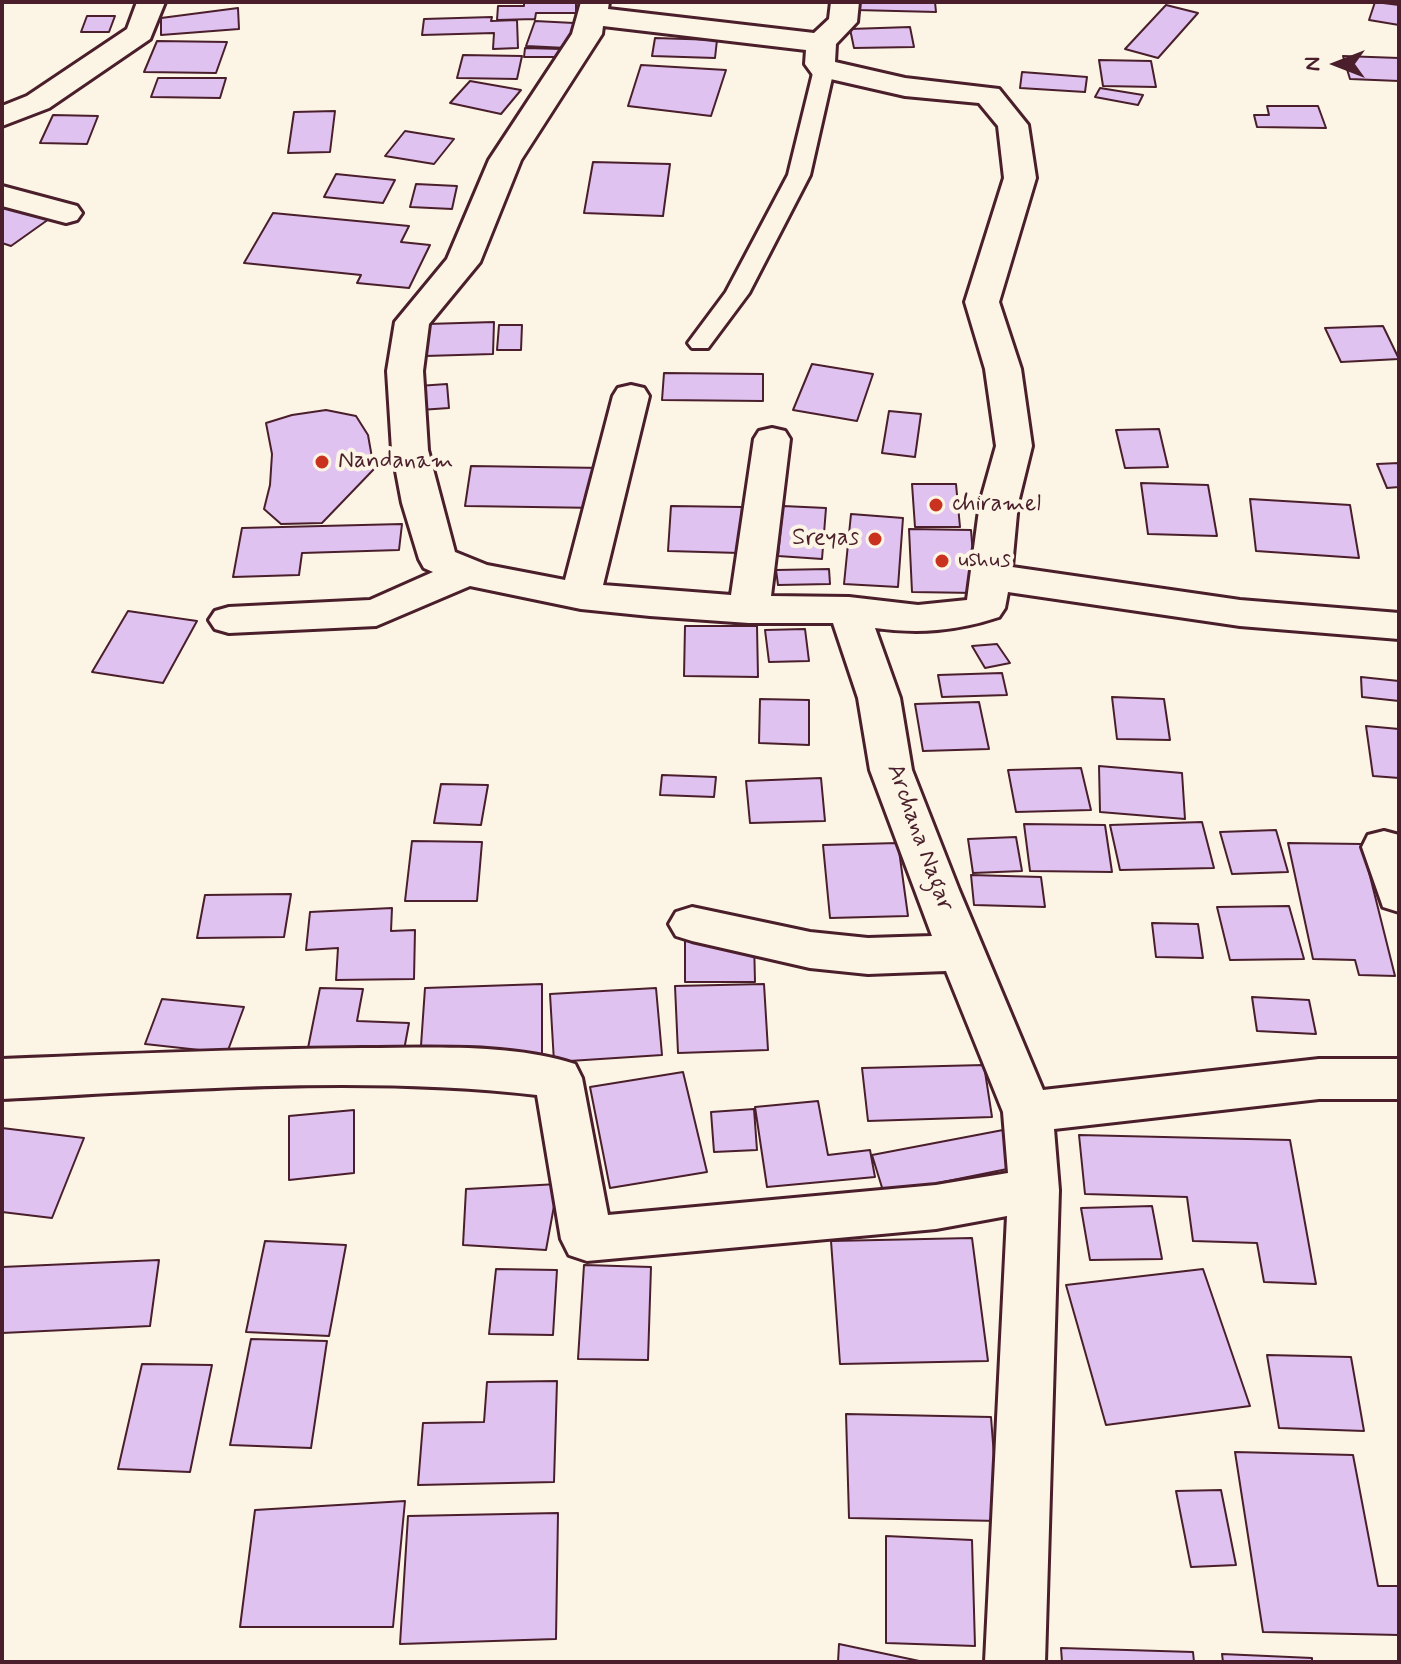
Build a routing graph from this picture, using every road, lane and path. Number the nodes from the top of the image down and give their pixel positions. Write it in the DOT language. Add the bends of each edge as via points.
graph roads {
  1 [pos="151,2"];
  2 [pos="845,2"];
  3 [pos="593,9"];
  4 [pos="822,56"];
  5 [pos="8,110"];
  6 [pos="2,196"];
  7 [pos="66,213"];
  8 [pos="700,343"];
  9 [pos="631,396"];
  10 [pos="772,439"];
  11 [pos="463,574"];
  12 [pos="991,577"];
  13 [pos="581,596"];
  14 [pos="749,610"];
  15 [pos="849,610"];
  16 [pos="229,620"];
  17 [pos="1399,626"];
  18 [pos="1384,847"];
  19 [pos="1399,895"];
  20 [pos="692,924"];
  21 [pos="962,953"];
  22 [pos="2,1079"];
  23 [pos="1399,1079"];
  24 [pos="1028,1112"];
  25 [pos="1034,1190"];
  26 [pos="1015,1662"];
  1 -- 5 [label="street" via="140,33 38,102"];
  2 -- 4 [label="street" via="843,22"];
  3 -- 4 [label="street" via="780,40"];
  3 -- 11 [label="street" via="587,34 571,62 505,160 463,262 412,322 405,371 410,450 438,559"];
  4 -- 8 [label="lane" via="799,175 737,293"];
  4 -- 12 [label="street" via="905,87 988,95 1013,125 1020,178 982,302 1003,369 1014,446 999,503"];
  6 -- 7 [label="street"];
  9 -- 13 [label="street"];
  10 -- 14 [label="street"];
  11 -- 13 [label="street"];
  11 -- 16 [label="street" via="376,613"];
  12 -- 15 [label="street" via="985,608 964,616 904,619"];
  12 -- 17 [label="street" via="1240,613"];
  13 -- 14 [label="street"];
  14 -- 15 [label="street"];
  15 -- 21 [label="street, Archana Nagar" via="879,698 891,770"];
  18 -- 19 [label="street"];
  20 -- 21 [label="street" via="810,950 868,956"];
  21 -- 24 [label="street, Archana Nagar"];
  22 -- 25 [label="street" via="215,1069 460,1067 558,1078 587,1239 936,1207"];
  23 -- 24 [label="street" via="1319,1079"];
  24 -- 25 [label="street, Archana Nagar"];
  25 -- 26 [label="street, Archana Nagar"];
}
